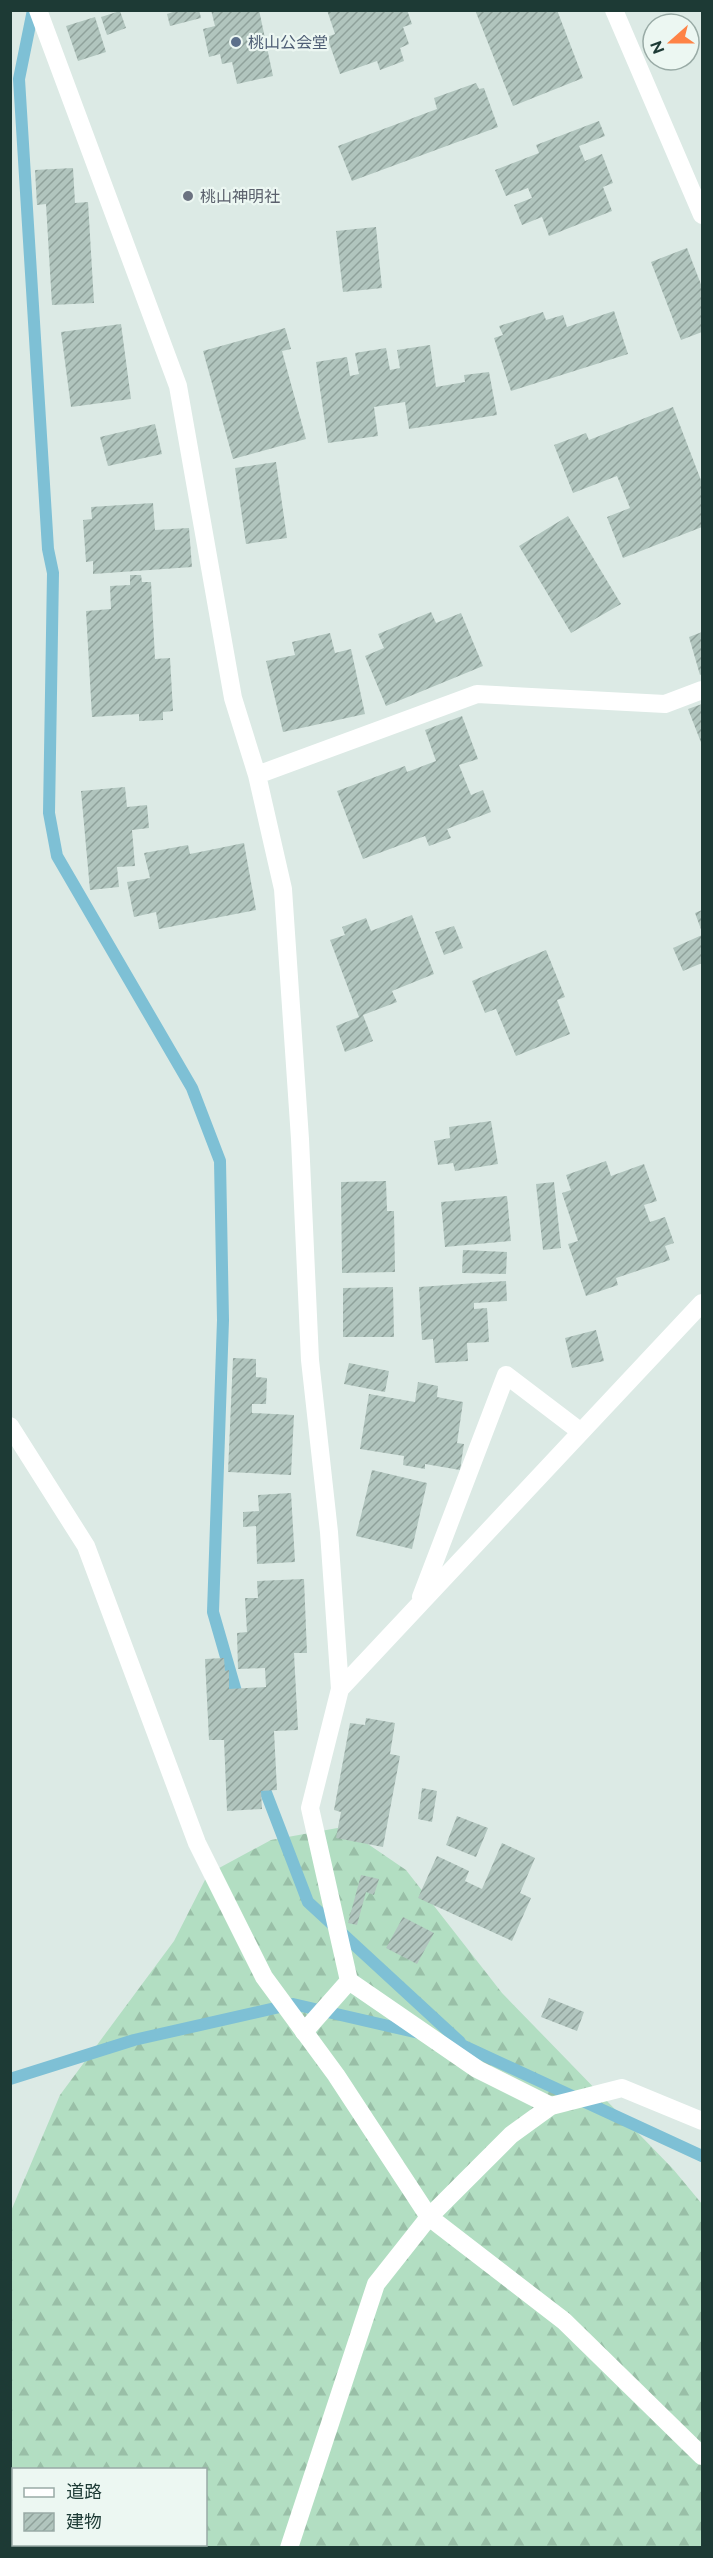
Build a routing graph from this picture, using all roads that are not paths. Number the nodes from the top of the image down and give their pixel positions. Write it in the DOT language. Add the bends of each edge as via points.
graph roads {
  1 [pos="38,10"];
  2 [pos="614,10"];
  3 [pos="702,215"];
  4 [pos="702,690"];
  5 [pos="258,775"];
  6 [pos="702,1303"];
  7 [pos="10,1426"];
  8 [pos="581,1432"];
  9 [pos="418,1606"];
  10 [pos="340,1689"];
  11 [pos="349,1981"];
  12 [pos="304,2032"];
  13 [pos="551,2106"];
  14 [pos="702,2121"];
  15 [pos="429,2217"];
  16 [pos="702,2456"];
  17 [pos="290,2547"];
  1 -- 5 [label="street" via="178,386 233,698"];
  2 -- 3 [label="street"];
  4 -- 5 [label="street" via="664,704 477,694"];
  5 -- 10 [label="street" via="283,889 310,1360 329,1532"];
  6 -- 8 [label="street"];
  7 -- 12 [label="street" via="86,1546 197,1843 264,1977"];
  8 -- 9 [label="street"];
  8 -- 9 [label="street" via="506,1375"];
  9 -- 10 [label="street"];
  10 -- 11 [label="street" via="310,1808"];
  11 -- 12 [label="street"];
  11 -- 13 [label="street" via="477,2069"];
  12 -- 15 [label="street"];
  13 -- 14 [label="street" via="622,2088"];
  13 -- 15 [label="street" via="511,2135"];
  15 -- 16 [label="street" via="564,2320"];
  15 -- 17 [label="street" via="376,2284"];
}
